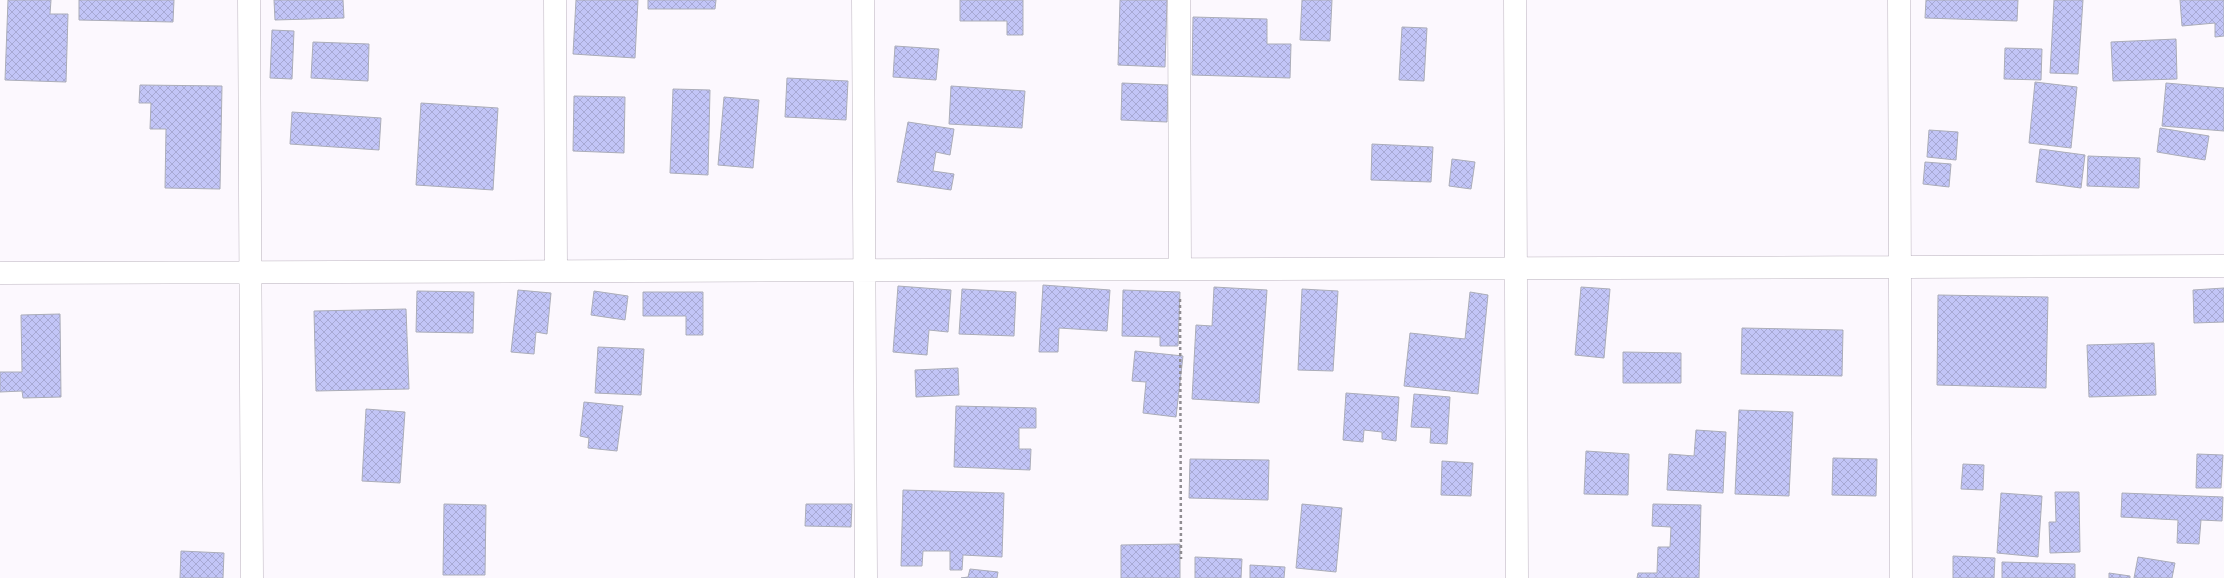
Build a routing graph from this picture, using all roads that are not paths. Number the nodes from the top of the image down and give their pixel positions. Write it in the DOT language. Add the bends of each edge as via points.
graph roads {
  1 [pos="249,0"];
  2 [pos="555,0"];
  3 [pos="863,0"];
  4 [pos="1179,0"];
  5 [pos="1515,0"];
  6 [pos="1899,0"];
  7 [pos="2224,266"];
  8 [pos="1900,267"];
  9 [pos="1516,268"];
  10 [pos="1180,269"];
  11 [pos="865,270"];
  12 [pos="556,271"];
  13 [pos="250,272"];
  14 [pos="0,273"];
  15 [pos="252,578"];
  16 [pos="866,578"];
  17 [pos="1517,578"];
  18 [pos="1902,578"];
  1 -- 13 [label="street"];
  2 -- 12 [label="street"];
  3 -- 11 [label="street"];
  4 -- 10 [label="street"];
  5 -- 9 [label="street"];
  6 -- 8 [label="street"];
  7 -- 8 [label="street"];
  8 -- 9 [label="street"];
  8 -- 18 [label="street"];
  9 -- 10 [label="street"];
  9 -- 17 [label="street"];
  10 -- 11 [label="street"];
  11 -- 12 [label="street"];
  11 -- 16 [label="street"];
  12 -- 13 [label="street"];
  13 -- 14 [label="street"];
  13 -- 15 [label="street"];
}
